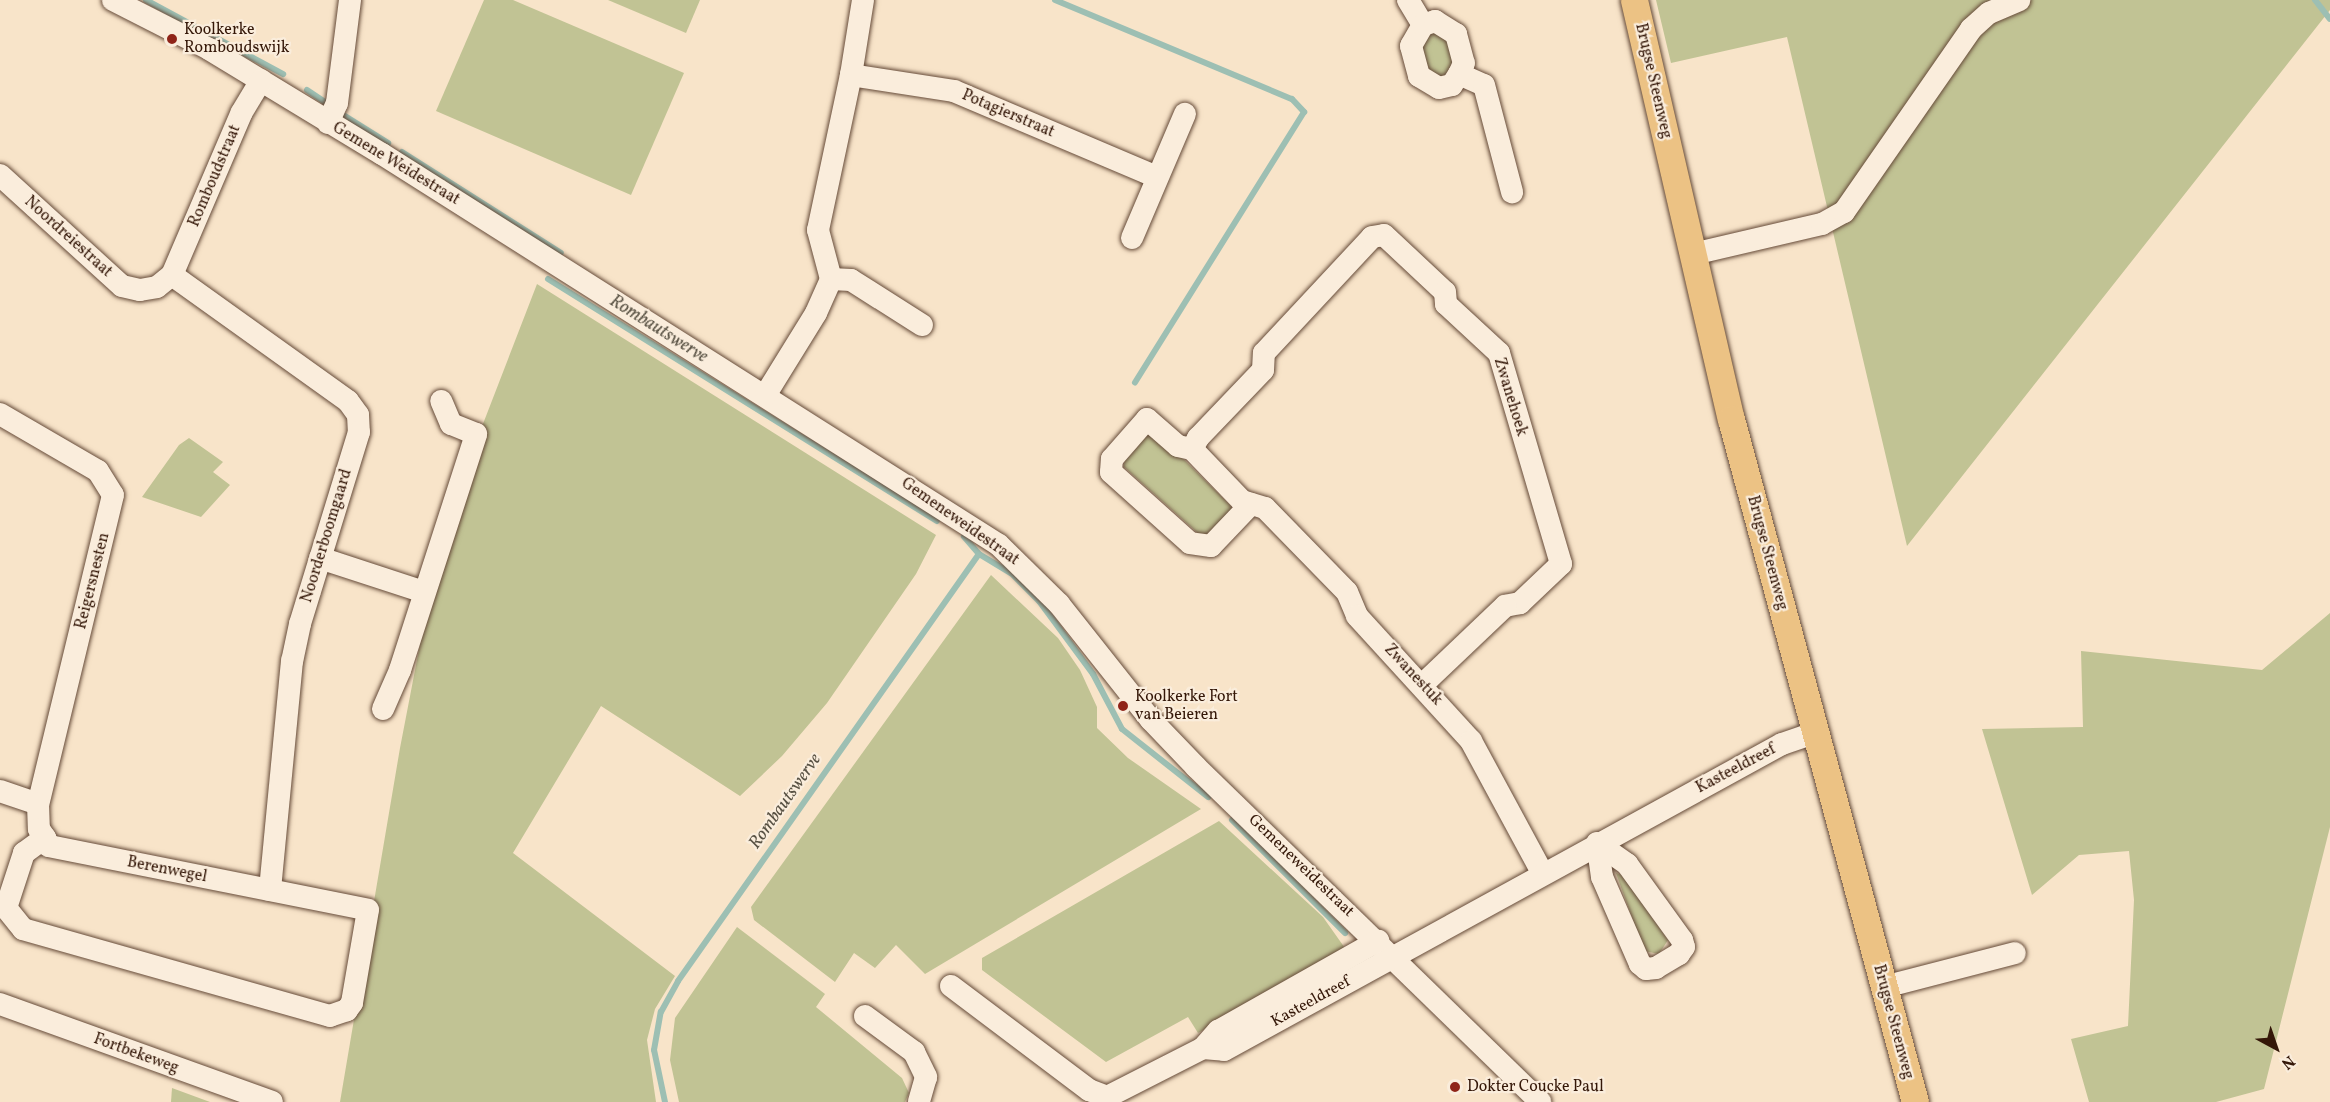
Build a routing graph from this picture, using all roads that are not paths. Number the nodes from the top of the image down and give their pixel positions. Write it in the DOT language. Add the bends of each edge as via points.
graph roads {
  1 [pos="113,0"];
  2 [pos="350,0"];
  3 [pos="863,0"];
  4 [pos="1408,0"];
  5 [pos="1634,0"];
  6 [pos="2019,0"];
  7 [pos="1423,25"];
  8 [pos="1459,74"];
  9 [pos="851,75"];
  10 [pos="261,80"];
  11 [pos="1185,114"];
  12 [pos="328,123"];
  13 [pos="0,175"];
  14 [pos="1157,177"];
  15 [pos="1512,192"];
  16 [pos="1132,238"];
  17 [pos="1693,254"];
  18 [pos="172,275"];
  19 [pos="831,279"];
  20 [pos="921,325"];
  21 [pos="673,338"];
  22 [pos="766,394"];
  23 [pos="441,401"];
  24 [pos="0,414"];
  25 [pos="1192,449"];
  26 [pos="1251,504"];
  27 [pos="320,558"];
  28 [pos="424,592"];
  29 [pos="1422,685"];
  30 [pos="383,709"];
  31 [pos="1814,733"];
  32 [pos="0,791"];
  33 [pos="38,804"];
  34 [pos="45,838"];
  35 [pos="1597,843"];
  36 [pos="1543,874"];
  37 [pos="270,890"];
  38 [pos="1386,948"];
  39 [pos="2015,953"];
  40 [pos="951,986"];
  41 [pos="1884,987"];
  42 [pos="0,1004"];
  43 [pos="865,1016"];
  44 [pos="272,1102"];
  45 [pos="919,1102"];
  46 [pos="1540,1102"];
  47 [pos="1915,1102"];
  1 -- 10 [label="street, Gemene Weidestraat"];
  2 -- 12 [label="street" via="337,103"];
  3 -- 9 [label="street"];
  4 -- 7 [label="street"];
  5 -- 17 [label="main road, Brugse Steenweg"];
  6 -- 17 [label="street" via="1989,13 1971,29 1844,212 1822,224"];
  7 -- 8 [label="street" via="1435,21 1456,34 1464,63"];
  7 -- 8 [label="street" via="1411,46 1419,76 1439,88 1452,85"];
  8 -- 15 [label="street" via="1484,85"];
  9 -- 14 [label="street, Potagierstraat" via="954,91"];
  9 -- 19 [label="street" via="818,230"];
  10 -- 12 [label="street, Gemene Weidestraat"];
  10 -- 18 [label="street, Romboudstraat" via="242,112"];
  11 -- 14 [label="street"];
  12 -- 21 [label="street, Gemene Weidestraat"];
  13 -- 18 [label="street, Noordreiestraat" via="122,286 140,290 157,287"];
  14 -- 16 [label="street"];
  17 -- 31 [label="main road, Brugse Steenweg" via="1731,418"];
  18 -- 27 [label="street, Noorderboomgaard" via="348,401 358,415 359,432"];
  19 -- 20 [label="street" via="850,280"];
  19 -- 22 [label="street" via="816,313"];
  21 -- 22 [label="street, Gemeneweidestraat"];
  22 -- 38 [label="street, Gemeneweidestraat" via="955,515 1015,559 1059,604 1151,720"];
  23 -- 28 [label="street" via="451,424 476,434"];
  24 -- 33 [label="street, Reigersnesten" via="98,471 113,495"];
  25 -- 26 [label="street, Zwanestuk" via="1242,501"];
  25 -- 26 [label="street, Zwanestuk" via="1178,446 1147,419 1112,459 1111,472 1190,543 1211,546"];
  25 -- 29 [label="street, Zwanehoek" via="1263,370 1264,352 1372,237 1384,235 1445,292 1446,304 1499,353 1561,564 1520,603 1505,606"];
  26 -- 29 [label="street, Zwanestuk" via="1265,508 1347,592 1357,616"];
  27 -- 28 [label="street"];
  27 -- 37 [label="street, Noorderboomgaard" via="292,662"];
  28 -- 30 [label="street" via="400,670"];
  29 -- 36 [label="street, Zwanestuk" via="1471,741"];
  31 -- 35 [label="street, Kasteeldreef" via="1782,744"];
  31 -- 41 [label="main road, Brugse Steenweg"];
  32 -- 33 [label="street"];
  33 -- 34 [label="street" via="39,829"];
  34 -- 37 [label="street, Berenwegel" via="49,846 73,852"];
  34 -- 37 [label="street, Berenwegel" via="24,853 6,908 23,929 330,1016 347,1010 352,1003 368,910"];
  35 -- 35 [label="street" via="1602,877 1640,964 1646,969 1656,968 1679,954 1684,947 1682,940 1627,864"];
  35 -- 36 [label="street, Kasteeldreef"];
  36 -- 38 [label="street, Kasteeldreef"];
  38 -- 40 [label="street, Kasteeldreef" via="1224,1050 1203,1048 1118,1093 1096,1095"];
  38 -- 46 [label="street, Gemeneweidestraat"];
  39 -- 41 [label="street"];
  41 -- 47 [label="main road, Brugse Steenweg"];
  42 -- 44 [label="street, Fortbekeweg"];
  43 -- 45 [label="street" via="914,1052 926,1077"];
}
